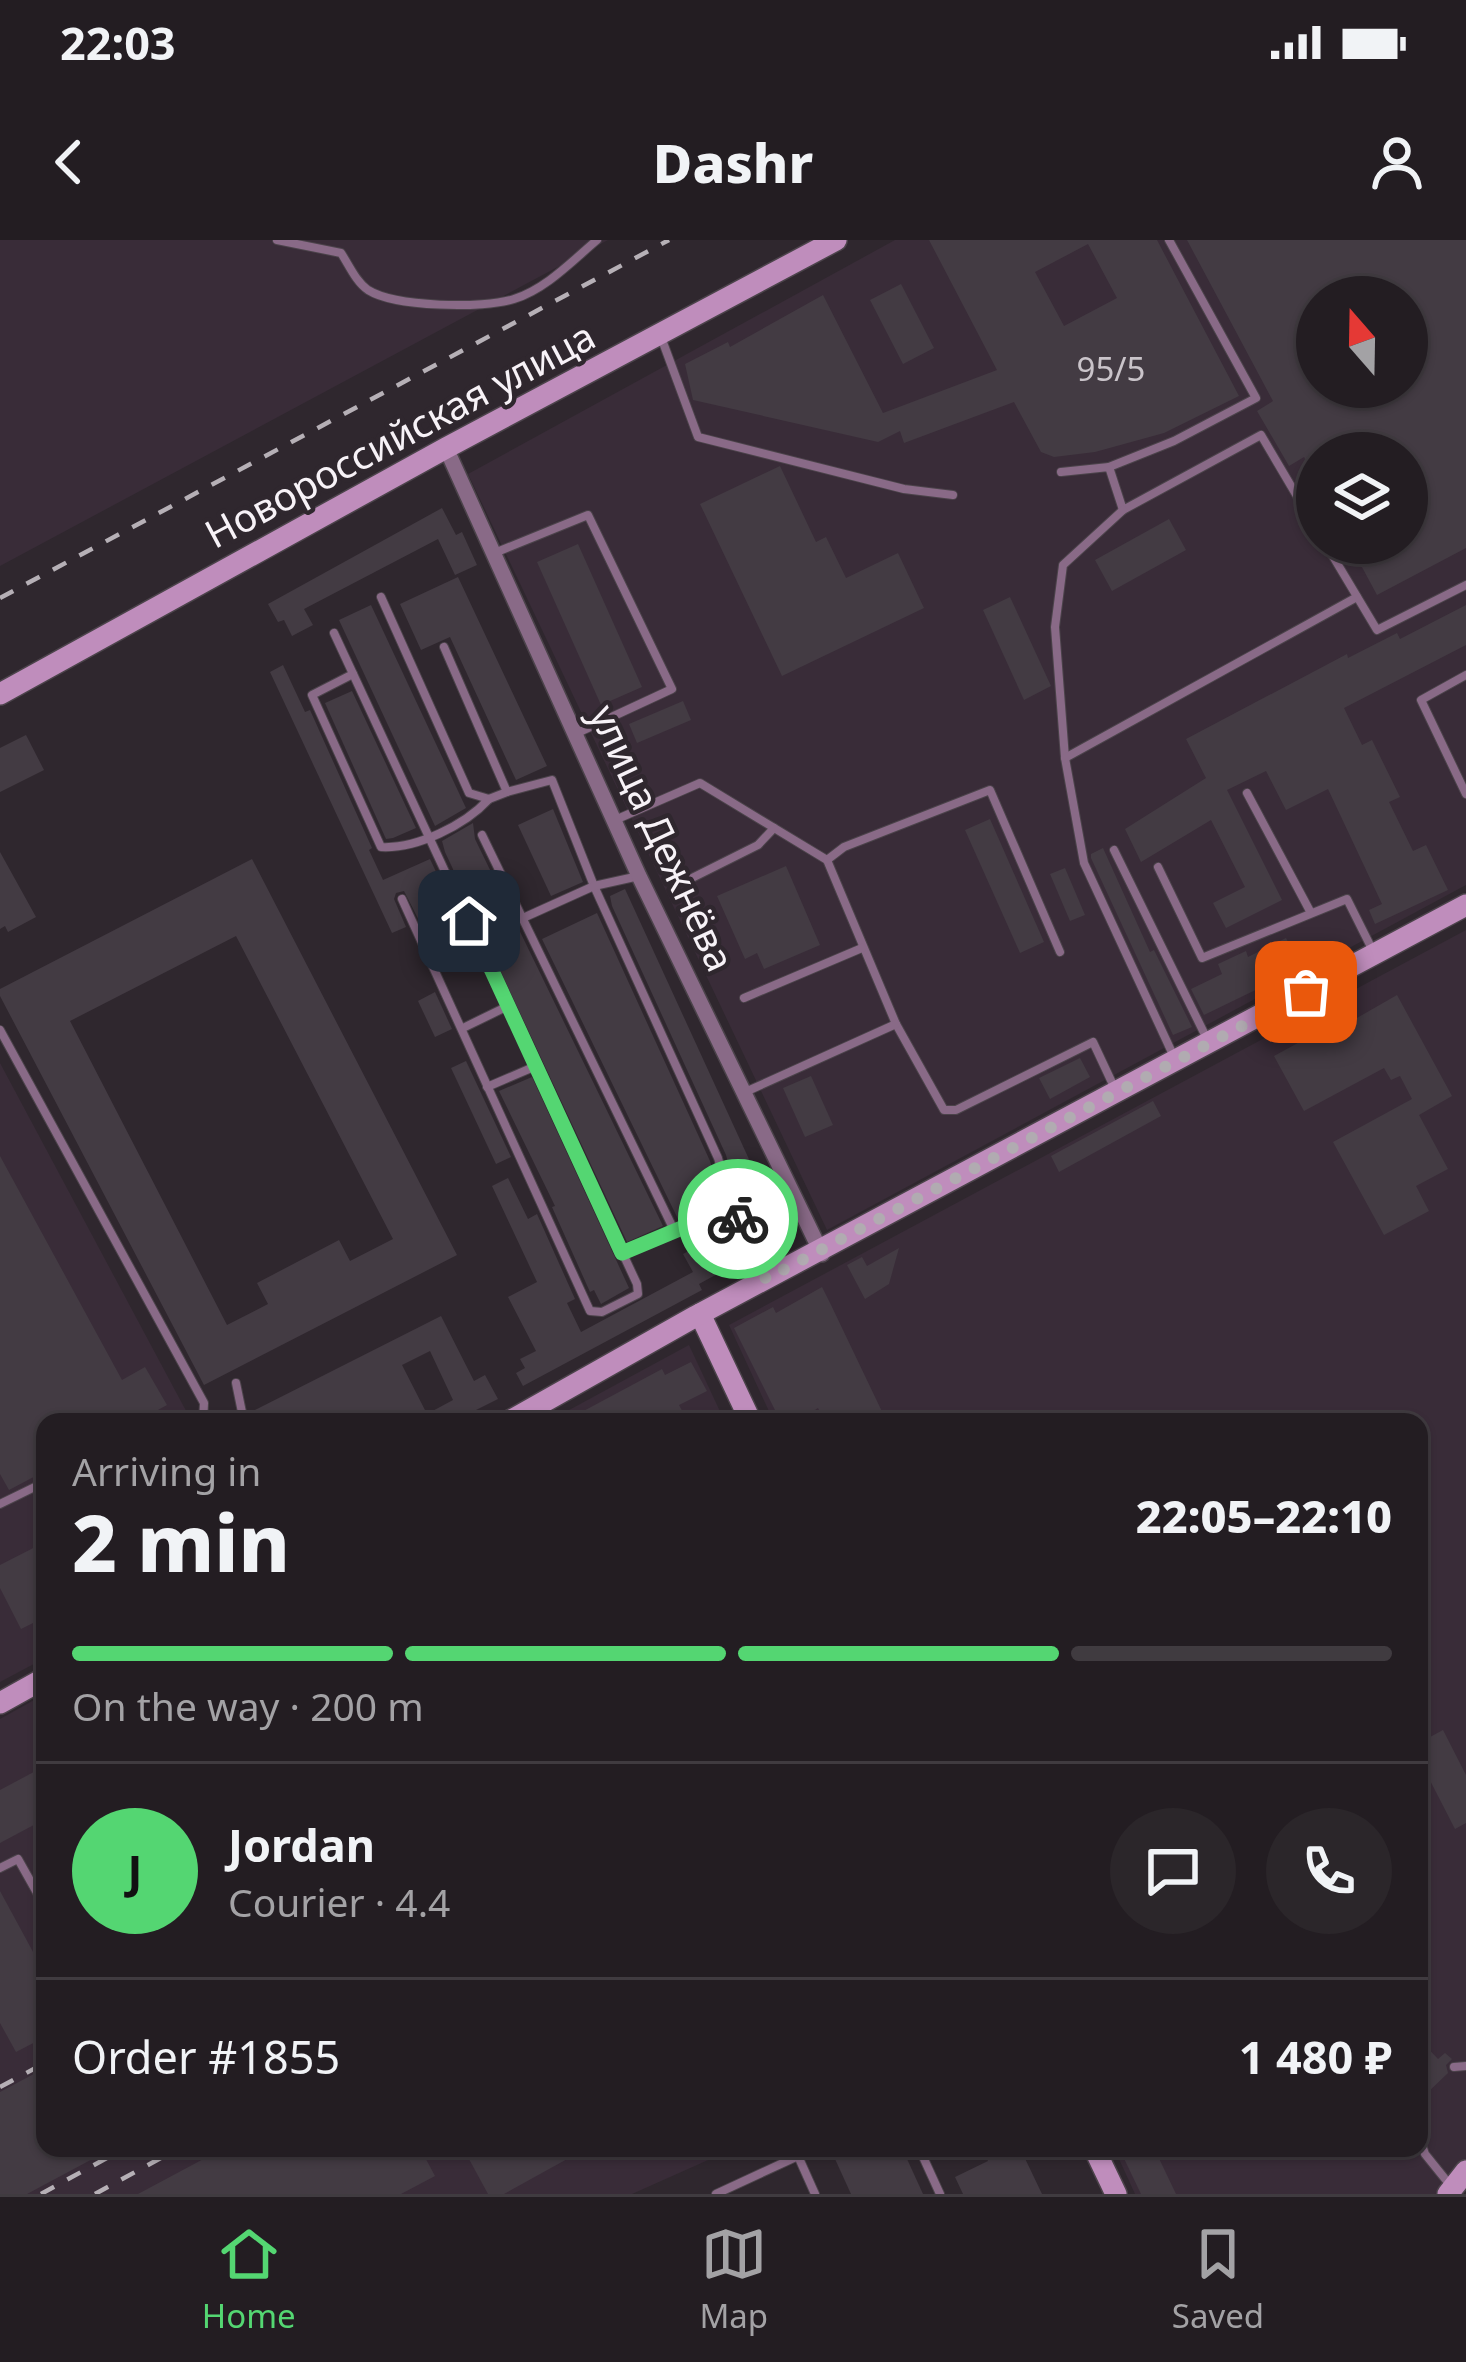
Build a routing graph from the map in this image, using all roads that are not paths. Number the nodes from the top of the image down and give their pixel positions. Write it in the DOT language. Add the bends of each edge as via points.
graph roads {
  1 [pos="278,240"];
  2 [pos="335,240"];
  3 [pos="597,240"];
  4 [pos="836,240"];
  5 [pos="1169,240"];
  6 [pos="341,253"];
  7 [pos="660,335"];
  8 [pos="446,448"];
  9 [pos="1109,467"];
  10 [pos="1060,472"];
  11 [pos="1296,494"];
  12 [pos="952,495"];
  13 [pos="1124,510"];
  14 [pos="492,554"];
  15 [pos="1337,564"];
  16 [pos="1466,585"];
  17 [pos="381,597"];
  18 [pos="1357,597"];
  19 [pos="334,633"];
  20 [pos="444,647"];
  21 [pos="353,674"];
  22 [pos="1466,675"];
  23 [pos="0,694"];
  24 [pos="574,735"];
  25 [pos="1065,758"];
  26 [pos="507,792"];
  27 [pos="1247,793"];
  28 [pos="1466,794"];
  29 [pos="489,799"];
  30 [pos="614,820"];
  31 [pos="774,828"];
  32 [pos="429,836"];
  33 [pos="482,836"];
  34 [pos="1114,850"];
  35 [pos="827,860"];
  36 [pos="1159,867"];
  37 [pos="639,876"];
  38 [pos="690,878"];
  39 [pos="594,886"];
  40 [pos="402,899"];
  41 [pos="1466,909"];
  42 [pos="1311,914"];
  43 [pos="523,918"];
  44 [pos="862,948"];
  45 [pos="1060,952"];
  46 [pos="1376,958"];
  47 [pos="744,998"];
  48 [pos="508,1006"];
  49 [pos="896,1024"];
  50 [pos="463,1028"];
  51 [pos="0,1030"];
  52 [pos="1210,1046"];
  53 [pos="1177,1064"];
  54 [pos="536,1066"];
  55 [pos="487,1087"];
  56 [pos="742,1093"];
  57 [pos="1118,1095"];
  58 [pos="732,1207"];
  59 [pos="674,1230"];
  60 [pos="821,1252"];
  61 [pos="622,1253"];
  62 [pos="766,1279"];
  63 [pos="701,1317"];
  64 [pos="236,1383"];
  65 [pos="203,1413"];
  66 [pos="242,1413"];
  67 [pos="529,1413"];
  68 [pos="747,1413"];
  69 [pos="36,1486"];
  70 [pos="0,1504"];
  71 [pos="36,1681"];
  72 [pos="0,1701"];
  73 [pos="0,1868"];
  74 [pos="36,1891"];
  75 [pos="1466,2066"];
  76 [pos="1454,2067"];
  77 [pos="786,2157"];
  78 [pos="798,2157"];
  79 [pos="923,2157"];
  80 [pos="1098,2157"];
  81 [pos="1428,2157"];
  82 [pos="1456,2184"];
  83 [pos="716,2194"];
  84 [pos="815,2194"];
  85 [pos="940,2194"];
  86 [pos="1116,2194"];
  1 -- 6 [label="lane"];
  2 -- 6 [label="lane"];
  3 -- 6 [label="lane" via="513,300 447,304 386,299 362,287"];
  4 -- 7 [label="main road, Новороссийская улица"];
  5 -- 9 [label="lane" via="1256,398"];
  7 -- 8 [label="main road, Новороссийская улица"];
  7 -- 12 [label="lane" via="698,437"];
  8 -- 14 [label="street, улица Дежнёва"];
  8 -- 23 [label="main road, Новороссийская улица"];
  9 -- 10 [label="lane"];
  9 -- 13 [label="lane"];
  11 -- 13 [label="lane" via="1261,435"];
  13 -- 25 [label="lane" via="1063,565 1054,627"];
  14 -- 24 [label="street, улица Дежнёва"];
  14 -- 24 [label="lane" via="588,515 672,689"];
  15 -- 18 [label="lane"];
  16 -- 18 [label="lane" via="1377,630"];
  17 -- 29 [label="lane" via="469,793"];
  18 -- 25 [label="lane"];
  19 -- 21 [label="lane"];
  20 -- 26 [label="lane"];
  21 -- 32 [label="lane"];
  21 -- 32 [label="lane" via="312,695 381,848"];
  22 -- 28 [label="lane" via="1420,700"];
  24 -- 30 [label="street, улица Дежнёва"];
  25 -- 53 [label="lane" via="1084,863"];
  26 -- 29 [label="lane"];
  26 -- 39 [label="lane" via="552,780"];
  27 -- 42 [label="lane"];
  29 -- 32 [label="lane"];
  30 -- 31 [label="lane" via="700,783"];
  30 -- 37 [label="street, улица Дежнёва"];
  31 -- 35 [label="lane"];
  31 -- 38 [label="lane" via="758,845"];
  32 -- 48 [label="lane"];
  33 -- 43 [label="lane"];
  34 -- 52 [label="lane"];
  35 -- 44 [label="lane"];
  35 -- 45 [label="lane" via="990,790"];
  36 -- 42 [label="lane" via="1202,958"];
  37 -- 39 [label="lane"];
  37 -- 56 [label="street, улица Дежнёва"];
  39 -- 43 [label="lane"];
  39 -- 58 [label="lane" via="718,1158"];
  40 -- 50 [label="lane"];
  41 -- 46 [label="main road"];
  42 -- 46 [label="lane" via="1347,899"];
  43 -- 59 [label="lane"];
  44 -- 47 [label="lane"];
  44 -- 49 [label="lane"];
  46 -- 52 [label="main road"];
  48 -- 50 [label="lane"];
  48 -- 54 [label="lane"];
  49 -- 56 [label="lane"];
  49 -- 57 [label="lane" via="944,1110 1094,1042"];
  50 -- 55 [label="lane"];
  51 -- 65 [label="lane"];
  52 -- 53 [label="main road"];
  53 -- 57 [label="main road"];
  54 -- 55 [label="lane"];
  54 -- 61 [label="lane"];
  55 -- 61 [label="lane" via="590,1311 638,1294"];
  56 -- 60 [label="street, улица Дежнёва"];
  57 -- 60 [label="main road"];
  58 -- 59 [label="lane"];
  58 -- 62 [label="lane"];
  59 -- 61 [label="lane"];
  60 -- 62 [label="main road"];
  60 -- 63 [label="main road"];
  62 -- 63 [label="main road"];
  63 -- 67 [label="main road"];
  63 -- 68 [label="main road"];
  64 -- 66 [label="lane"];
  69 -- 70 [label="lane"];
  71 -- 72 [label="main road"];
  73 -- 74 [label="lane" via="18,1859"];
  75 -- 76 [label="lane"];
  77 -- 83 [label="lane"];
  78 -- 84 [label="lane"];
  79 -- 85 [label="lane"];
  80 -- 86 [label="main road"];
  81 -- 82 [label="lane"];
}
